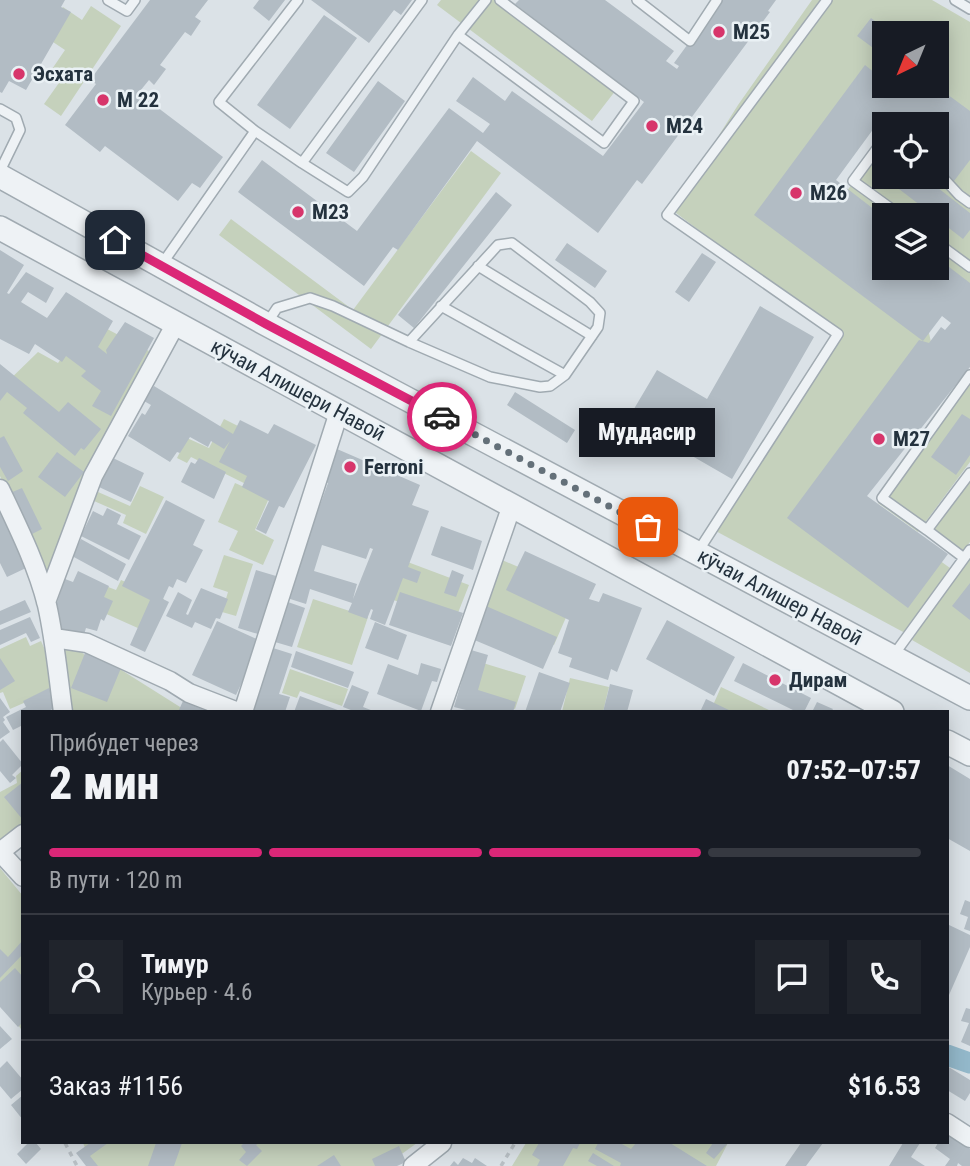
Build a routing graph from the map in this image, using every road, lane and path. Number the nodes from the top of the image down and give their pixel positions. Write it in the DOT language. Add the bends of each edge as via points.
graph roads {
  1 [pos="108,0"];
  2 [pos="135,0"];
  3 [pos="298,0"];
  4 [pos="422,0"];
  5 [pos="486,0"];
  6 [pos="500,0"];
  7 [pos="637,0"];
  8 [pos="717,0"];
  9 [pos="827,0"];
  10 [pos="955,0"];
  11 [pos="970,9"];
  12 [pos="458,35"];
  13 [pos="0,109"];
  14 [pos="255,131"];
  15 [pos="872,155"];
  16 [pos="302,163"];
  17 [pos="0,173"];
  18 [pos="949,184"];
  19 [pos="883,203"];
  20 [pos="970,203"];
  21 [pos="0,228"];
  22 [pos="949,252"];
  23 [pos="162,265"];
  24 [pos="478,265"];
  25 [pos="970,267"];
  26 [pos="441,306"];
  27 [pos="266,324"];
  28 [pos="176,325"];
  29 [pos="592,336"];
  30 [pos="409,342"];
  31 [pos="565,375"];
  32 [pos="970,375"];
  33 [pos="339,412"];
  34 [pos="970,473"];
  35 [pos="0,489"];
  36 [pos="512,505"];
  37 [pos="927,530"];
  38 [pos="697,553"];
  39 [pos="967,554"];
  40 [pos="46,602"];
  41 [pos="54,638"];
  42 [pos="891,657"];
  43 [pos="970,698"];
  44 [pos="63,710"];
  45 [pos="233,710"];
  46 [pos="244,710"];
  47 [pos="441,710"];
  48 [pos="888,710"];
  49 [pos="949,743"];
  50 [pos="970,754"];
  51 [pos="21,836"];
  52 [pos="0,852"];
  53 [pos="21,875"];
  54 [pos="949,1124"];
  55 [pos="970,1138"];
  56 [pos="66,1144"];
  57 [pos="441,1144"];
  58 [pos="514,1144"];
  59 [pos="78,1166"];
  60 [pos="413,1166"];
  61 [pos="501,1166"];
  1 -- 2 [label="lane" via="127,12"];
  3 -- 14 [label="lane" via="219,102"];
  4 -- 16 [label="lane"];
  5 -- 12 [label="lane"];
  6 -- 12 [label="lane" via="634,101 604,143"];
  7 -- 8 [label="lane" via="690,41"];
  9 -- 38 [label="lane" via="667,215 838,334"];
  10 -- 11 [label="lane"];
  12 -- 16 [label="lane" via="363,177 348,192"];
  13 -- 17 [label="lane" via="16,118 20,130"];
  14 -- 16 [label="lane"];
  14 -- 23 [label="lane"];
  15 -- 19 [label="lane" via="853,181"];
  17 -- 23 [label="street, кӯчаи Алишер Навоӣ"];
  18 -- 20 [label="lane"];
  21 -- 28 [label="street, кӯчаи Алишери Навоӣ"];
  22 -- 25 [label="lane"];
  23 -- 27 [label="street, кӯчаи Алишер Навоӣ"];
  24 -- 26 [label="lane"];
  24 -- 29 [label="lane"];
  24 -- 29 [label="lane" via="498,245 512,243 600,313"];
  26 -- 30 [label="lane"];
  26 -- 31 [label="lane"];
  27 -- 30 [label="lane" via="277,308 310,298"];
  27 -- 38 [label="street, кӯчаи Алишер Навоӣ"];
  28 -- 33 [label="street, кӯчаи Алишери Навоӣ"];
  28 -- 40 [label="street" via="93,476"];
  29 -- 31 [label="lane"];
  30 -- 31 [label="lane" via="490,377 540,387"];
  32 -- 37 [label="lane" via="882,498"];
  33 -- 36 [label="street, кӯчаи Алишери Навоӣ"];
  33 -- 46 [label="street"];
  34 -- 37 [label="lane"];
  35 -- 40 [label="street" via="25,541"];
  36 -- 47 [label="street"];
  36 -- 48 [label="street, кӯчаи Алишери Навоӣ"];
  37 -- 39 [label="lane"];
  38 -- 42 [label="street, кӯчаи Алишер Навоӣ"];
  39 -- 42 [label="lane"];
  40 -- 41 [label="street"];
  41 -- 44 [label="street"];
  41 -- 45 [label="street" via="87,643"];
  42 -- 43 [label="street, кӯчаи Алишер Навоӣ"];
  49 -- 50 [label="street"];
  51 -- 52 [label="street"];
  52 -- 53 [label="street"];
  54 -- 55 [label="street"];
  56 -- 59 [label="path"];
  57 -- 60 [label="street"];
  58 -- 61 [label="path"];
}
